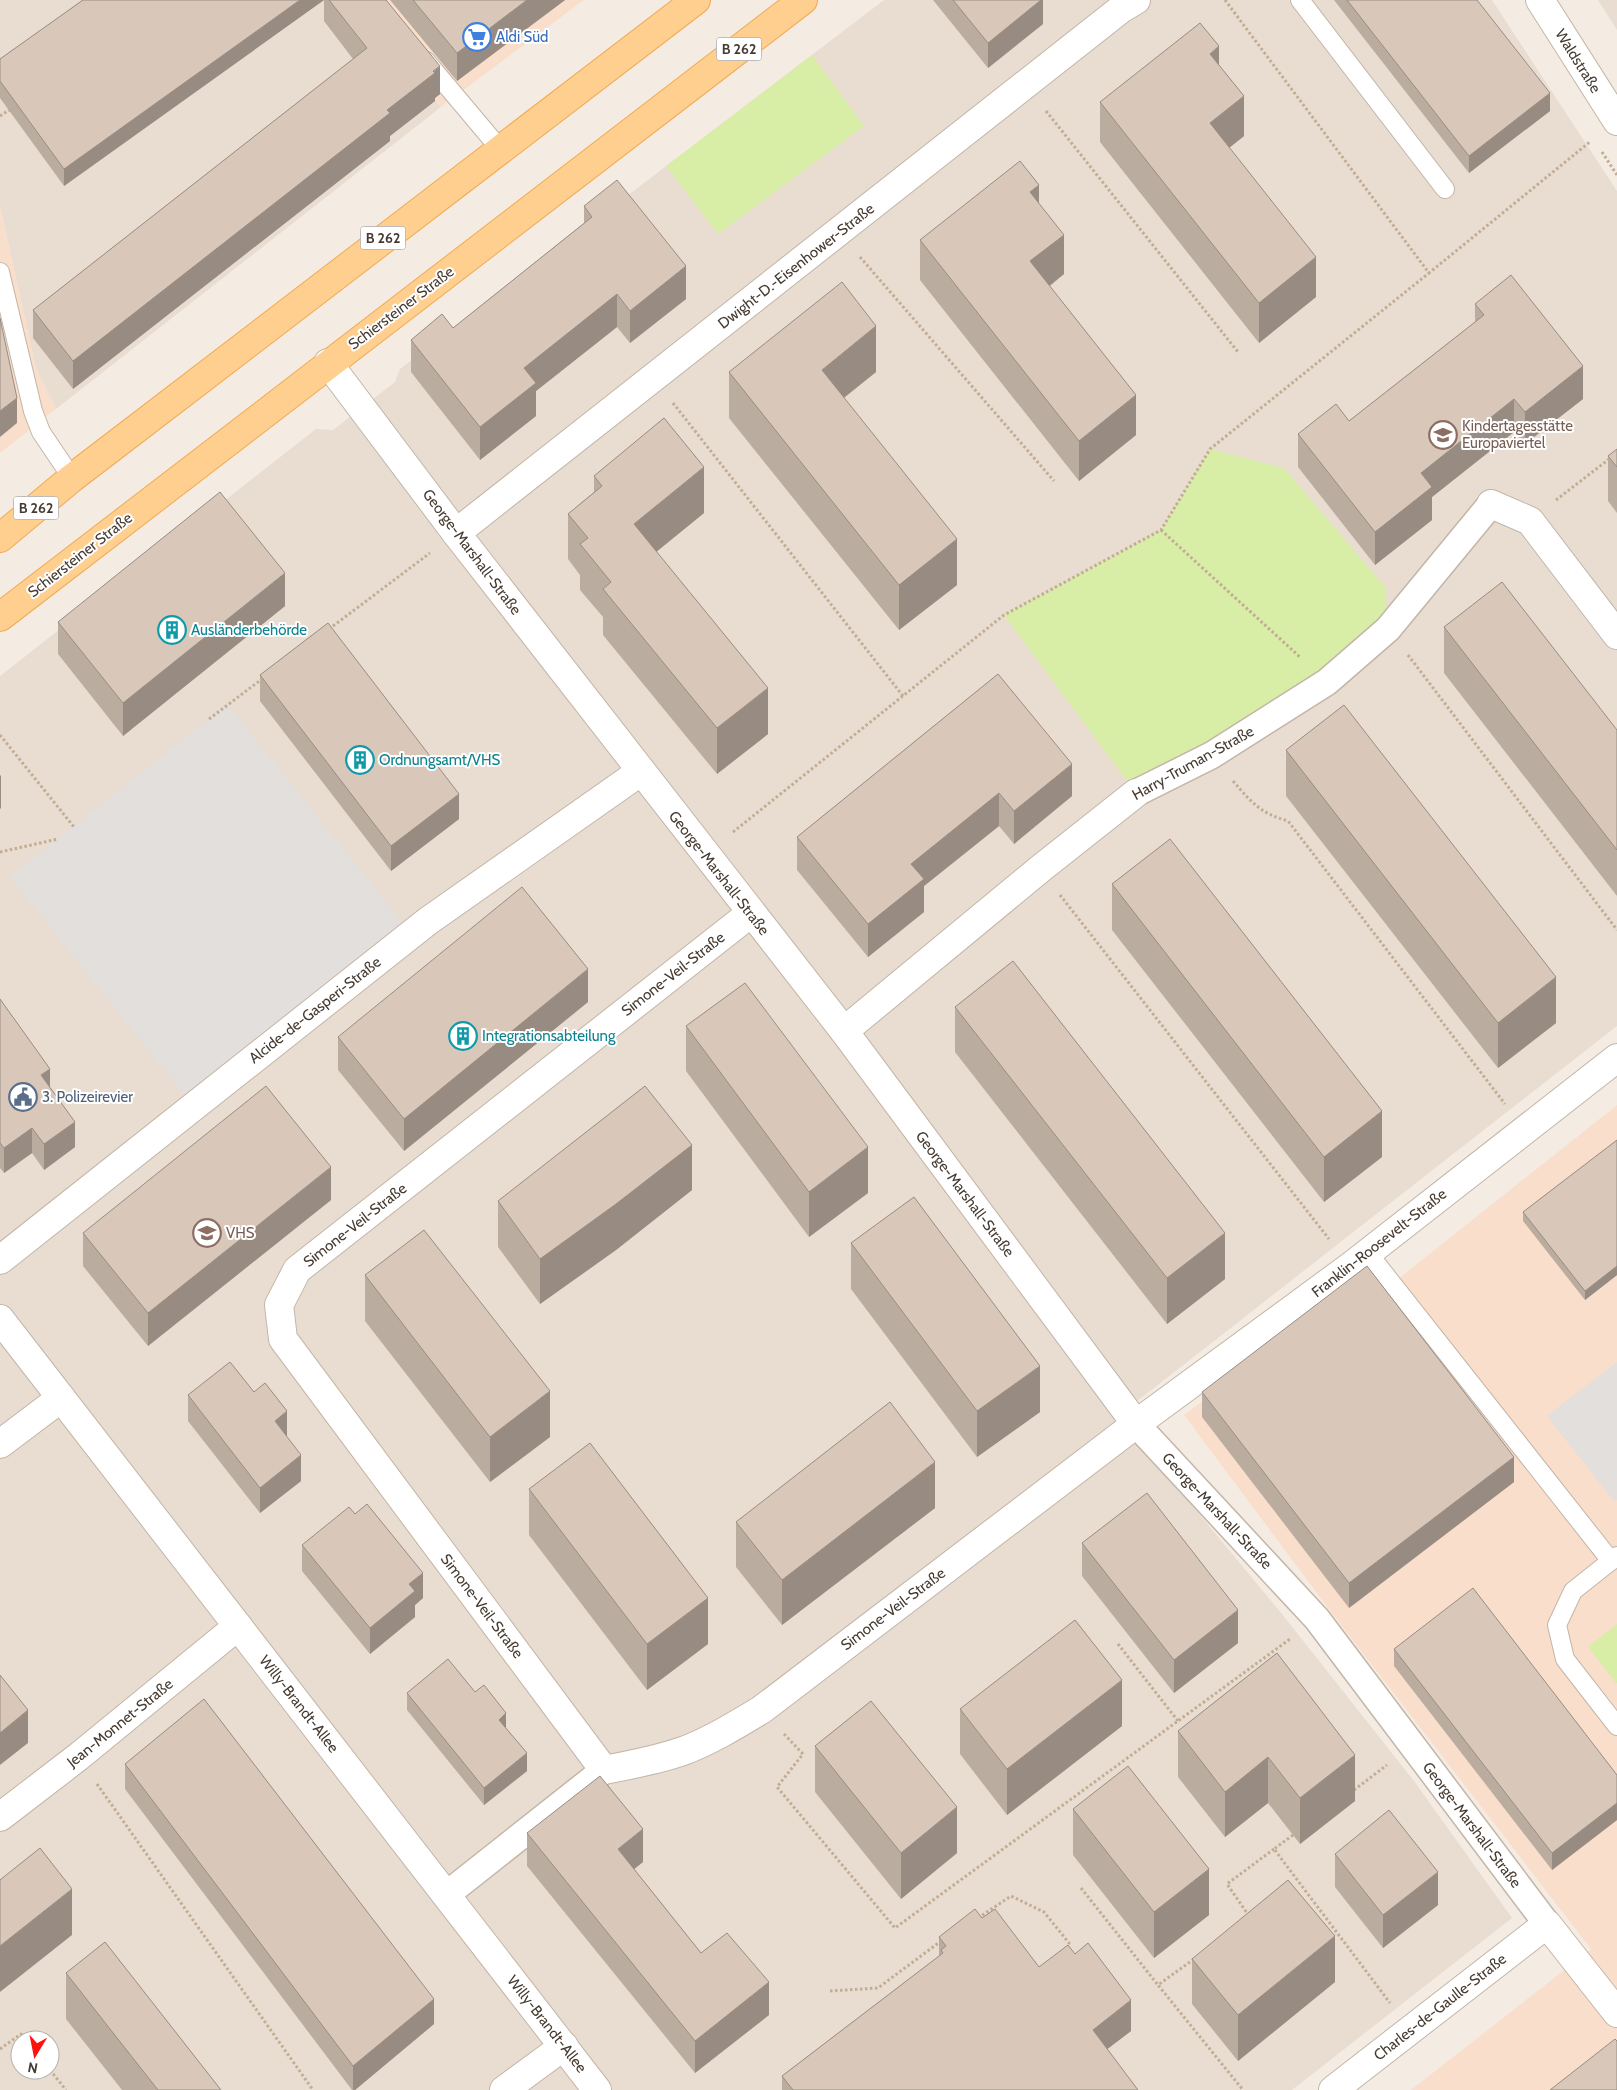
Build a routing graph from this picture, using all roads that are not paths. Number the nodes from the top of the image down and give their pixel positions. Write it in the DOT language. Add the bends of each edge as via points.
graph roads {
  1 [pos="696,0"];
  2 [pos="803,0"];
  3 [pos="1136,0"];
  4 [pos="1300,0"];
  5 [pos="1540,0"];
  6 [pos="412,44"];
  7 [pos="1617,121"];
  8 [pos="500,149"];
  9 [pos="1445,189"];
  10 [pos="0,272"];
  11 [pos="328,363"];
  12 [pos="72,478"];
  13 [pos="1491,504"];
  14 [pos="456,533"];
  15 [pos="0,538"];
  16 [pos="0,617"];
  17 [pos="1617,635"];
  18 [pos="640,772"];
  19 [pos="1136,793"];
  20 [pos="751,913"];
  21 [pos="844,1031"];
  22 [pos="1617,1058"];
  23 [pos="0,1260"];
  24 [pos="1360,1260"];
  25 [pos="0,1319"];
  26 [pos="61,1398"];
  27 [pos="1136,1424"];
  28 [pos="0,1444"];
  29 [pos="1614,1559"];
  30 [pos="238,1626"];
  31 [pos="1617,1726"];
  32 [pos="604,1770"];
  33 [pos="0,1817"];
  34 [pos="446,1895"];
  35 [pos="1547,1924"];
  36 [pos="1617,2013"];
  37 [pos="564,2046"];
  38 [pos="504,2090"];
  39 [pos="597,2090"];
  40 [pos="1333,2090"];
  1 -- 8 [label="main road, B 262"];
  2 -- 11 [label="main road, Schiersteiner Straße / B 262"];
  3 -- 14 [label="street, Dwight-D.-Eisenhower-Straße"];
  4 -- 9 [label="lane"];
  5 -- 7 [label="street, Waldstraße"];
  6 -- 8 [label="lane"];
  8 -- 12 [label="main road, B 262"];
  10 -- 12 [label="lane" via="38,425"];
  11 -- 14 [label="street, George-Marshall-Straße"];
  11 -- 16 [label="main road, Schiersteiner Straße / B 262"];
  12 -- 15 [label="main road, B 262"];
  13 -- 17 [label="street, Harry-Truman-Straße" via="1530,520"];
  13 -- 19 [label="street, Harry-Truman-Straße" via="1388,629 1327,682 1212,755"];
  14 -- 18 [label="street, George-Marshall-Straße"];
  18 -- 20 [label="street, George-Marshall-Straße"];
  18 -- 23 [label="street, Alcide-de-Gasperi-Straße" via="428,921"];
  19 -- 21 [label="street, Harry-Truman-Straße"];
  20 -- 21 [label="street, George-Marshall-Straße"];
  20 -- 32 [label="street, Simone-Veil-Straße" via="297,1270 278,1305 283,1339"];
  21 -- 27 [label="street, George-Marshall-Straße"];
  22 -- 24 [label="street, Franklin-Roosevelt-Straße"];
  24 -- 27 [label="street, Franklin-Roosevelt-Straße"];
  24 -- 29 [label="lane"];
  25 -- 26 [label="street, Willy-Brandt-Allee"];
  26 -- 28 [label="street"];
  26 -- 30 [label="street, Willy-Brandt-Allee"];
  27 -- 32 [label="street, Simone-Veil-Straße" via="761,1710 683,1751"];
  27 -- 35 [label="street, George-Marshall-Straße" via="1317,1619"];
  29 -- 31 [label="lane" via="1573,1590 1558,1625 1565,1659"];
  30 -- 33 [label="street, Jean-Monnet-Straße"];
  30 -- 34 [label="street, Willy-Brandt-Allee"];
  32 -- 34 [label="street, Simone-Veil-Straße"];
  34 -- 37 [label="street, Willy-Brandt-Allee"];
  35 -- 36 [label="street, George-Marshall-Straße"];
  35 -- 40 [label="street, Charles-de-Gaulle-Straße"];
  37 -- 38 [label="street"];
  37 -- 39 [label="street, Willy-Brandt-Allee"];
}
